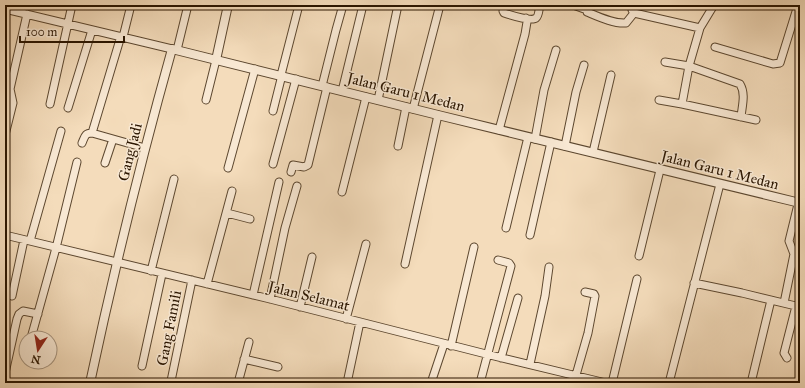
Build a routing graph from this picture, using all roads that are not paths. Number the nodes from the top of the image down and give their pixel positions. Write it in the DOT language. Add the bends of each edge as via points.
graph roads {
  1 [pos="72,5"];
  2 [pos="131,5"];
  3 [pos="188,5"];
  4 [pos="228,5"];
  5 [pos="299,5"];
  6 [pos="343,5"];
  7 [pos="363,5"];
  8 [pos="398,5"];
  9 [pos="440,5"];
  10 [pos="504,5"];
  11 [pos="540,5"];
  12 [pos="573,5"];
  13 [pos="632,5"];
  14 [pos="714,5"];
  15 [pos="798,5"];
  16 [pos="9,8"];
  17 [pos="634,13"];
  18 [pos="27,14"];
  19 [pos="526,18"];
  20 [pos="67,24"];
  21 [pos="700,28"];
  22 [pos="92,30"];
  23 [pos="122,37"];
  24 [pos="715,47"];
  25 [pos="174,49"];
  26 [pos="556,50"];
  27 [pos="216,60"];
  28 [pos="665,62"];
  29 [pos="584,65"];
  30 [pos="689,66"];
  31 [pos="255,69"];
  32 [pos="281,75"];
  33 [pos="611,75"];
  34 [pos="296,79"];
  35 [pos="325,86"];
  36 [pos="342,91"];
  37 [pos="366,97"];
  38 [pos="206,100"];
  39 [pos="378,100"];
  40 [pos="659,100"];
  41 [pos="50,104"];
  42 [pos="682,104"];
  43 [pos="68,108"];
  44 [pos="410,108"];
  45 [pos="273,111"];
  46 [pos="438,115"];
  47 [pos="741,117"];
  48 [pos="756,120"];
  49 [pos="499,130"];
  50 [pos="61,131"];
  51 [pos="92,133"];
  52 [pos="5,135"];
  53 [pos="531,138"];
  54 [pos="113,139"];
  55 [pos="551,142"];
  56 [pos="82,143"];
  57 [pos="398,146"];
  58 [pos="565,146"];
  59 [pos="145,148"];
  60 [pos="593,152"];
  61 [pos="77,162"];
  62 [pos="105,163"];
  63 [pos="274,164"];
  64 [pos="228,168"];
  65 [pos="660,170"];
  66 [pos="291,172"];
  67 [pos="174,179"];
  68 [pos="279,182"];
  69 [pos="720,184"];
  70 [pos="297,186"];
  71 [pos="232,191"];
  72 [pos="342,192"];
  73 [pos="799,200"];
  74 [pos="226,213"];
  75 [pos="250,219"];
  76 [pos="506,228"];
  77 [pos="530,235"];
  78 [pos="5,236"];
  79 [pos="27,241"];
  80 [pos="366,244"];
  81 [pos="474,247"];
  82 [pos="56,248"];
  83 [pos="639,256"];
  84 [pos="312,257"];
  85 [pos="498,260"];
  86 [pos="116,263"];
  87 [pos="405,264"];
  88 [pos="549,267"];
  89 [pos="151,272"];
  90 [pos="162,274"];
  91 [pos="636,278"];
  92 [pos="192,280"];
  93 [pos="694,283"];
  94 [pos="207,284"];
  95 [pos="585,292"];
  96 [pos="253,295"];
  97 [pos="12,296"];
  98 [pos="518,298"];
  99 [pos="270,299"];
  100 [pos="771,300"];
  101 [pos="784,303"];
  102 [pos="300,307"];
  103 [pos="798,307"];
  104 [pos="38,314"];
  105 [pos="346,319"];
  106 [pos="360,322"];
  107 [pos="33,330"];
  108 [pos="249,342"];
  109 [pos="448,345"];
  110 [pos="486,354"];
  111 [pos="501,358"];
  112 [pos="787,358"];
  113 [pos="244,359"];
  114 [pos="530,364"];
  115 [pos="142,366"];
  116 [pos="278,367"];
  117 [pos="5,373"];
  118 [pos="576,375"];
  119 [pos="171,381"];
  120 [pos="90,383"];
  121 [pos="238,383"];
  122 [pos="347,383"];
  123 [pos="431,383"];
  124 [pos="480,383"];
  125 [pos="606,383"];
  126 [pos="612,383"];
  127 [pos="669,383"];
  128 [pos="751,383"];
  1 -- 20 [label="street"];
  2 -- 23 [label="street"];
  3 -- 25 [label="street"];
  4 -- 27 [label="street"];
  5 -- 32 [label="street"];
  6 -- 35 [label="street"];
  7 -- 36 [label="street"];
  8 -- 39 [label="street"];
  9 -- 44 [label="street"];
  10 -- 19 [label="street" via="504,13"];
  11 -- 19 [label="street" via="536,18"];
  12 -- 17 [label="street" via="598,17 622,23 626,23"];
  13 -- 17 [label="street"];
  14 -- 21 [label="street"];
  15 -- 24 [label="street" via="780,63 773,64"];
  16 -- 18 [label="street, Jalan Garu 1 Medan"];
  17 -- 21 [label="street"];
  18 -- 20 [label="street, Jalan Garu 1 Medan"];
  18 -- 52 [label="street" via="10,89 13,103"];
  19 -- 49 [label="street" via="525,34"];
  20 -- 22 [label="street, Jalan Garu 1 Medan"];
  20 -- 41 [label="street"];
  21 -- 30 [label="street"];
  22 -- 23 [label="street, Jalan Garu 1 Medan"];
  22 -- 43 [label="street"];
  23 -- 25 [label="street, Jalan Garu 1 Medan"];
  23 -- 51 [label="street"];
  25 -- 27 [label="street, Jalan Garu 1 Medan"];
  25 -- 59 [label="street, Gang Jadi"];
  26 -- 53 [label="street"];
  27 -- 31 [label="street, Jalan Garu 1 Medan"];
  27 -- 38 [label="street"];
  28 -- 30 [label="street"];
  29 -- 58 [label="street"];
  30 -- 42 [label="street"];
  30 -- 47 [label="street" via="740,84 744,96"];
  31 -- 32 [label="street, Jalan Garu 1 Medan"];
  31 -- 64 [label="street"];
  32 -- 34 [label="street, Jalan Garu 1 Medan"];
  32 -- 45 [label="street"];
  33 -- 60 [label="street"];
  34 -- 35 [label="street, Jalan Garu 1 Medan"];
  34 -- 63 [label="street"];
  35 -- 36 [label="street, Jalan Garu 1 Medan"];
  35 -- 66 [label="street" via="308,165 293,165"];
  36 -- 37 [label="street, Jalan Garu 1 Medan"];
  37 -- 39 [label="street, Jalan Garu 1 Medan"];
  37 -- 72 [label="street"];
  39 -- 44 [label="street, Jalan Garu 1 Medan"];
  40 -- 42 [label="street"];
  42 -- 47 [label="street"];
  44 -- 46 [label="street, Jalan Garu 1 Medan"];
  44 -- 57 [label="street"];
  46 -- 49 [label="street, Jalan Garu 1 Medan"];
  46 -- 87 [label="street"];
  47 -- 48 [label="street"];
  49 -- 53 [label="street, Jalan Garu 1 Medan"];
  50 -- 79 [label="street"];
  51 -- 54 [label="street"];
  51 -- 56 [label="street" via="87,133"];
  53 -- 55 [label="street, Jalan Garu 1 Medan"];
  53 -- 76 [label="street"];
  54 -- 59 [label="street"];
  54 -- 62 [label="street"];
  55 -- 58 [label="street, Jalan Garu 1 Medan"];
  55 -- 77 [label="street"];
  58 -- 60 [label="street, Jalan Garu 1 Medan"];
  59 -- 86 [label="street, Gang Jadi"];
  60 -- 65 [label="street, Jalan Garu 1 Medan"];
  61 -- 82 [label="street"];
  65 -- 69 [label="street, Jalan Garu 1 Medan"];
  65 -- 83 [label="street"];
  67 -- 89 [label="street"];
  68 -- 96 [label="street"];
  69 -- 73 [label="street, Jalan Garu 1 Medan"];
  69 -- 93 [label="street"];
  70 -- 99 [label="street"];
  71 -- 74 [label="street"];
  73 -- 101 [label="street" via="788,241 794,254"];
  74 -- 75 [label="street"];
  74 -- 94 [label="street"];
  78 -- 79 [label="street, Jalan Selamat"];
  79 -- 82 [label="street, Jalan Selamat"];
  79 -- 97 [label="street"];
  80 -- 105 [label="street"];
  81 -- 109 [label="street"];
  82 -- 86 [label="street, Jalan Selamat"];
  82 -- 104 [label="street"];
  84 -- 102 [label="street"];
  85 -- 110 [label="street" via="511,266"];
  86 -- 89 [label="street, Jalan Selamat"];
  86 -- 120 [label="street, Gang Jadi"];
  88 -- 114 [label="street"];
  89 -- 90 [label="street, Jalan Selamat"];
  90 -- 92 [label="street, Jalan Selamat"];
  90 -- 115 [label="street"];
  91 -- 126 [label="street"];
  92 -- 94 [label="street, Jalan Selamat"];
  92 -- 119 [label="street, Gang Famili"];
  93 -- 100 [label="street"];
  93 -- 127 [label="street"];
  94 -- 96 [label="street, Jalan Selamat"];
  95 -- 118 [label="street" via="595,296"];
  96 -- 99 [label="street, Jalan Selamat"];
  98 -- 111 [label="street"];
  99 -- 102 [label="street, Jalan Selamat"];
  100 -- 101 [label="street"];
  100 -- 128 [label="street"];
  101 -- 103 [label="street"];
  102 -- 105 [label="street, Jalan Selamat"];
  103 -- 112 [label="street" via="784,353"];
  104 -- 107 [label="street"];
  104 -- 117 [label="street" via="23,311 19,314"];
  105 -- 106 [label="street, Jalan Selamat"];
  106 -- 109 [label="street, Jalan Selamat"];
  106 -- 122 [label="street"];
  108 -- 113 [label="street"];
  109 -- 110 [label="street, Jalan Selamat"];
  109 -- 123 [label="street"];
  110 -- 111 [label="street, Jalan Selamat"];
  110 -- 124 [label="street"];
  111 -- 114 [label="street, Jalan Selamat"];
  113 -- 116 [label="street"];
  113 -- 121 [label="street"];
  114 -- 118 [label="street, Jalan Selamat"];
  118 -- 125 [label="street, Jalan Selamat"];
}
